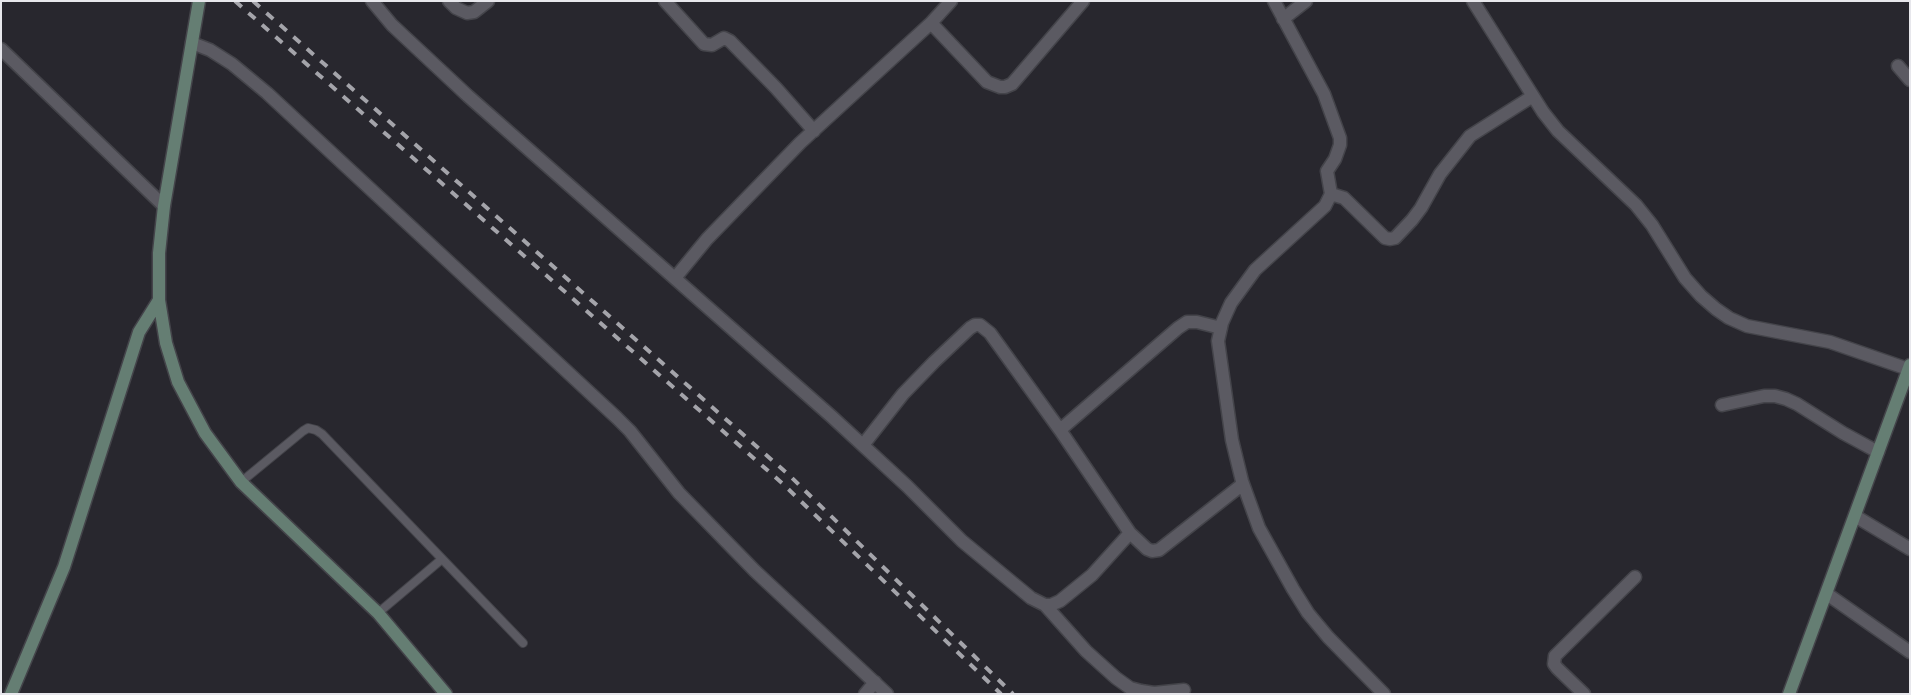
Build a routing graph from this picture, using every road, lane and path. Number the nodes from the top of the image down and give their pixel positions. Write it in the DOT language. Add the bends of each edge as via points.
graph roads {
  1 [pos="199,1"];
  2 [pos="372,1"];
  3 [pos="449,1"];
  4 [pos="488,1"];
  5 [pos="665,1"];
  6 [pos="951,1"];
  7 [pos="1083,1"];
  8 [pos="1274,1"];
  9 [pos="1306,1"];
  10 [pos="1473,1"];
  11 [pos="1283,19"];
  12 [pos="931,23"];
  13 [pos="192,42"];
  14 [pos="1,49"];
  15 [pos="1898,66"];
  16 [pos="1910,80"];
  17 [pos="1533,96"];
  18 [pos="814,131"];
  19 [pos="1331,194"];
  20 [pos="164,206"];
  21 [pos="675,278"];
  22 [pos="159,300"];
  23 [pos="1221,328"];
  24 [pos="1909,367"];
  25 [pos="1722,405"];
  26 [pos="1060,430"];
  27 [pos="862,445"];
  28 [pos="1878,452"];
  29 [pos="242,482"];
  30 [pos="1243,484"];
  31 [pos="1855,516"];
  32 [pos="1130,533"];
  33 [pos="1910,549"];
  34 [pos="442,559"];
  35 [pos="1635,577"];
  36 [pos="1826,594"];
  37 [pos="1045,605"];
  38 [pos="378,613"];
  39 [pos="523,643"];
  40 [pos="1910,652"];
  41 [pos="875,682"];
  42 [pos="1184,690"];
  43 [pos="12,694"];
  44 [pos="446,694"];
  45 [pos="865,694"];
  46 [pos="887,694"];
  47 [pos="1384,694"];
  48 [pos="1584,694"];
  49 [pos="1789,694"];
  1 -- 13 [label="main road"];
  2 -- 21 [label="street" via="392,25 468,96"];
  3 -- 4 [label="street" via="467,13 474,12"];
  5 -- 18 [label="street" via="704,44 712,45 724,38 730,41"];
  6 -- 12 [label="street"];
  7 -- 12 [label="street" via="1012,84 1005,87 987,82"];
  8 -- 11 [label="street"];
  9 -- 11 [label="street"];
  10 -- 17 [label="street"];
  11 -- 19 [label="street" via="1324,94 1340,138 1338,150 1327,171"];
  12 -- 18 [label="street"];
  13 -- 20 [label="main road"];
  13 -- 41 [label="street" via="232,64 267,93 617,418 679,493 755,571"];
  14 -- 20 [label="street"];
  15 -- 16 [label="street"];
  17 -- 19 [label="street" via="1470,136 1440,174 1421,208 1394,238 1385,238 1344,198"];
  17 -- 24 [label="street" via="1558,131 1636,205 1700,296 1728,318 1747,326 1830,342"];
  18 -- 21 [label="street" via="707,239"];
  19 -- 23 [label="street" via="1320,211 1255,270 1231,303"];
  20 -- 22 [label="main road"];
  21 -- 27 [label="street"];
  22 -- 29 [label="main road" via="166,342 178,382 205,433"];
  22 -- 43 [label="main road" via="140,332 64,567"];
  23 -- 26 [label="street" via="1187,322"];
  23 -- 30 [label="street" via="1218,341 1232,440"];
  24 -- 28 [label="main road"];
  25 -- 28 [label="street" via="1764,396 1786,399"];
  26 -- 27 [label="street" via="990,333 975,325 903,394"];
  26 -- 32 [label="street"];
  27 -- 37 [label="street" via="962,542"];
  28 -- 31 [label="main road"];
  29 -- 34 [label="lane" via="302,431 308,428 316,430"];
  29 -- 38 [label="main road"];
  30 -- 32 [label="street" via="1159,550 1152,551"];
  30 -- 47 [label="street" via="1259,528 1308,613"];
  31 -- 33 [label="street"];
  31 -- 36 [label="main road"];
  32 -- 37 [label="street" via="1092,575 1060,601"];
  34 -- 38 [label="lane"];
  34 -- 39 [label="lane"];
  35 -- 48 [label="street" via="1555,656 1557,668"];
  36 -- 40 [label="street"];
  36 -- 49 [label="main road"];
  37 -- 42 [label="street" via="1086,651 1130,688 1154,692"];
  38 -- 44 [label="main road"];
  41 -- 45 [label="street"];
  41 -- 46 [label="street"];
}
